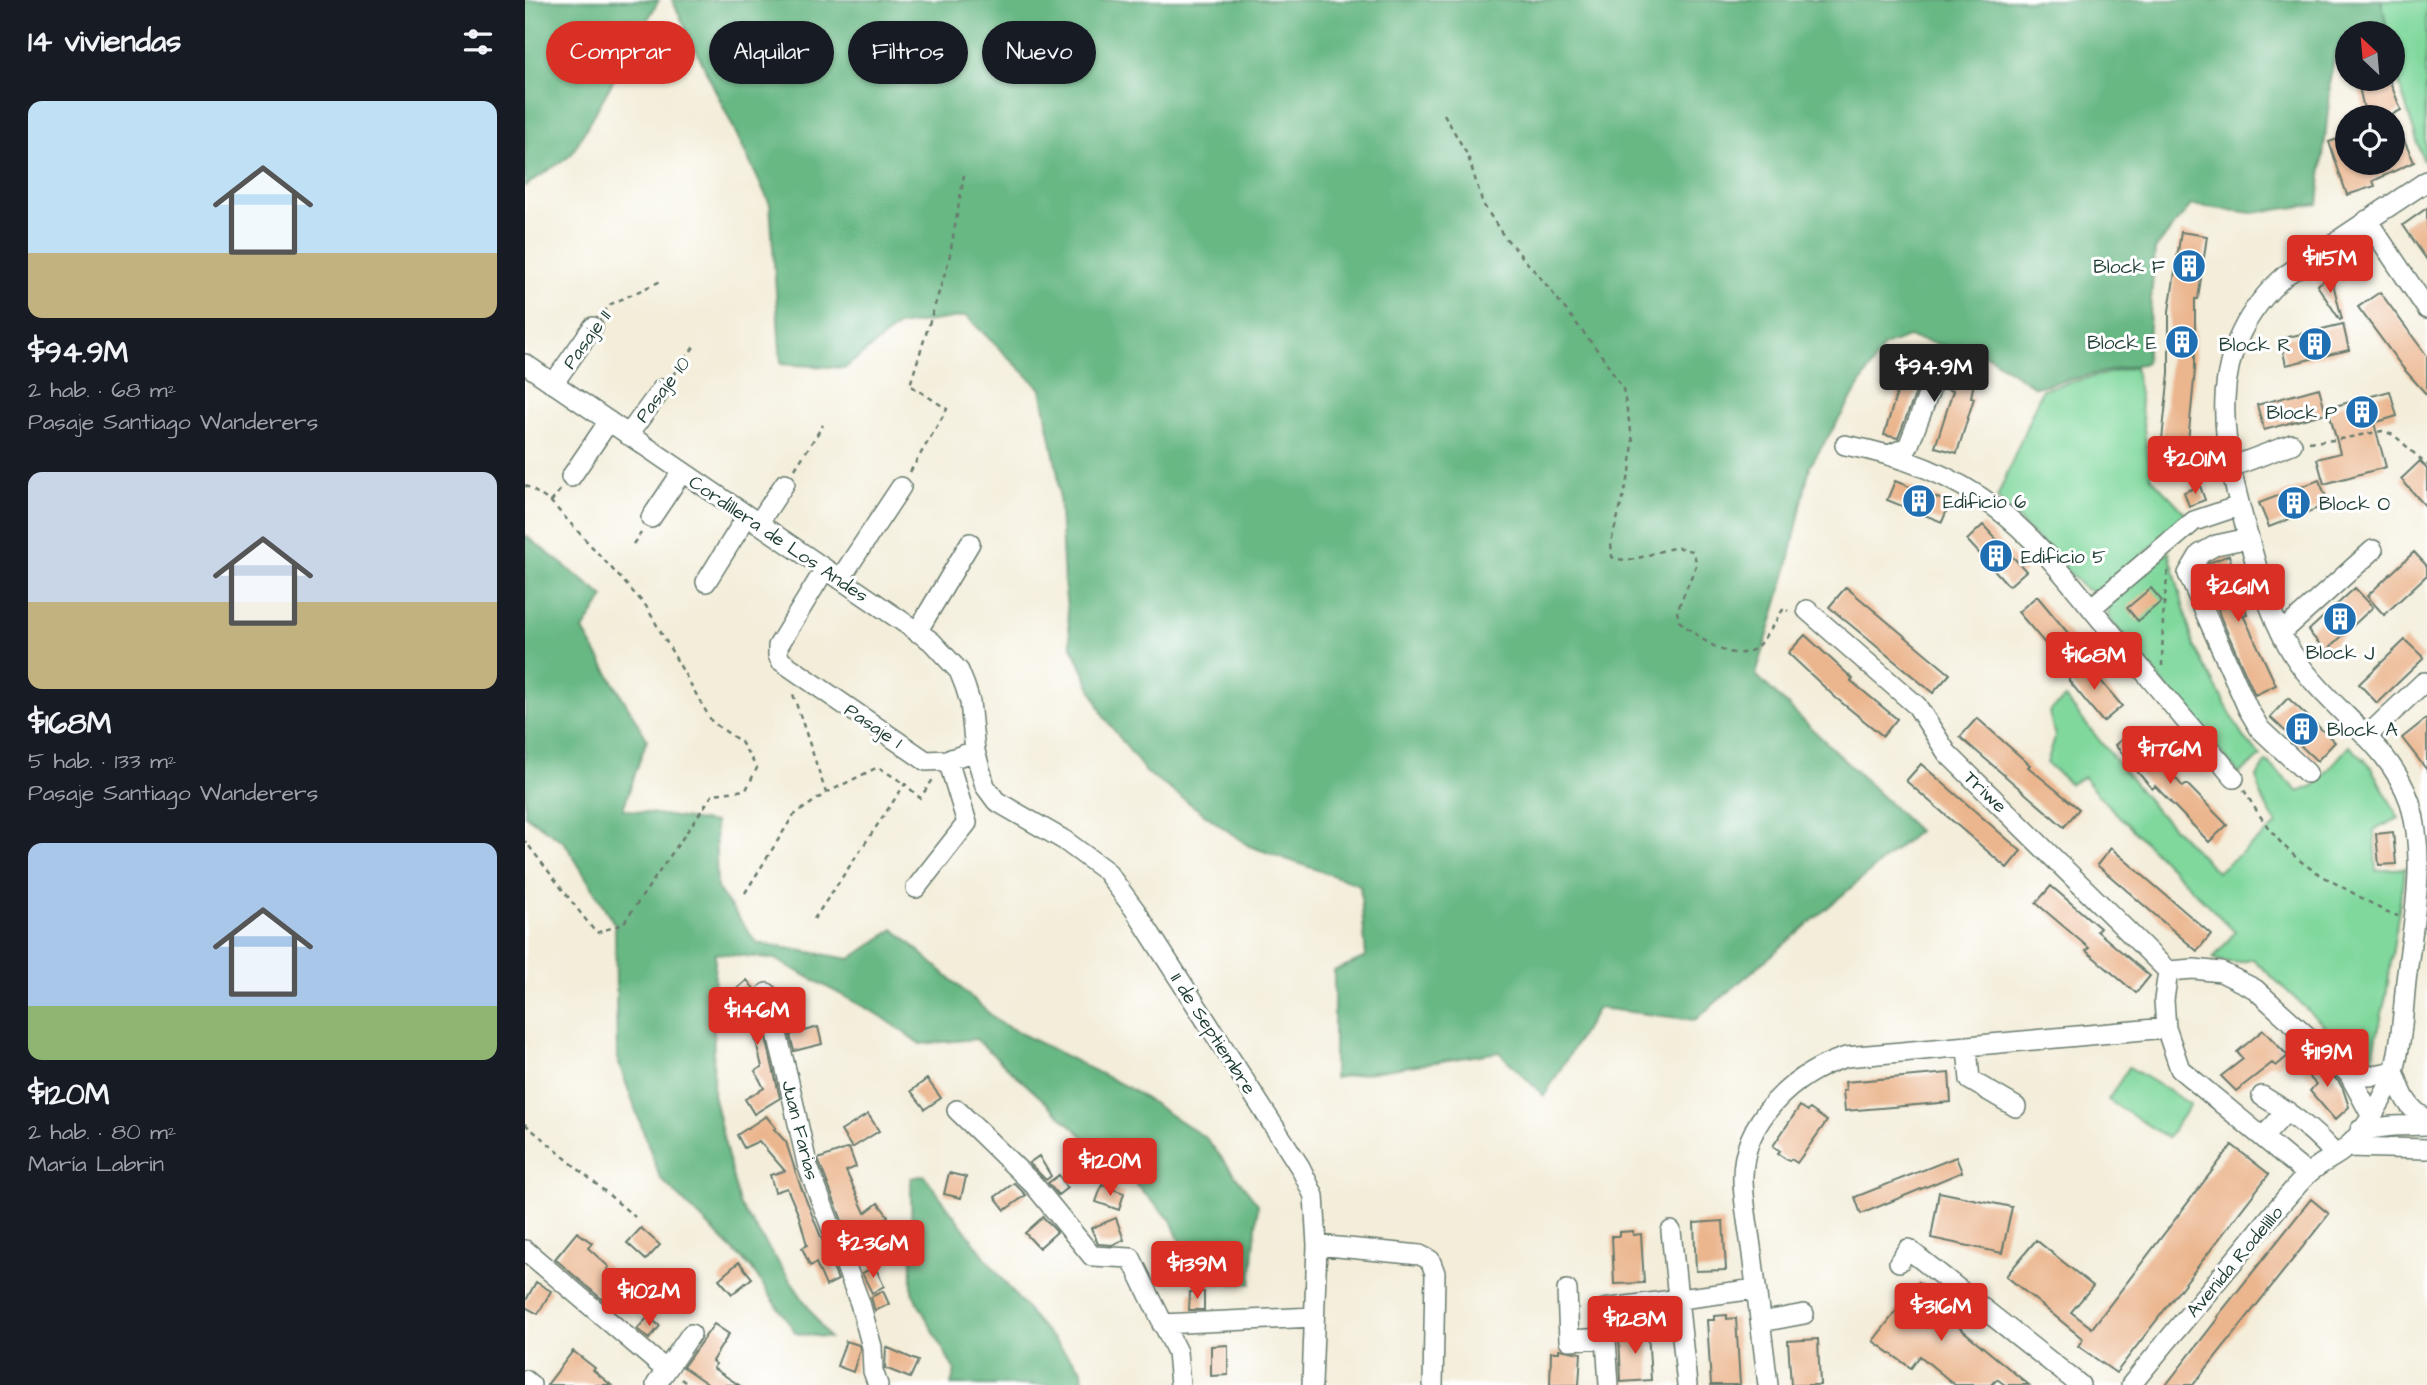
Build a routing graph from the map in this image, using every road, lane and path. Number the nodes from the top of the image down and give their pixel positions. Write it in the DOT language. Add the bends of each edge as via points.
graph roads {
  1 [pos="1444,114"];
  2 [pos="964,175"];
  3 [pos="2427,181"];
  4 [pos="2367,220"];
  5 [pos="661,281"];
  6 [pos="2427,309"];
  7 [pos="593,327"];
  8 [pos="696,344"];
  9 [pos="525,364"];
  10 [pos="553,384"];
  11 [pos="662,389"];
  12 [pos="1930,390"];
  13 [pos="609,422"];
  14 [pos="823,425"];
  15 [pos="628,435"];
  16 [pos="2292,444"];
  17 [pos="1845,445"];
  18 [pos="1889,455"];
  19 [pos="2427,465"];
  20 [pos="2231,467"];
  21 [pos="682,472"];
  22 [pos="571,477"];
  23 [pos="785,483"];
  24 [pos="525,485"];
  25 [pos="901,486"];
  26 [pos="2239,506"];
  27 [pos="651,519"];
  28 [pos="753,520"];
  29 [pos="2249,538"];
  30 [pos="970,543"];
  31 [pos="2373,550"];
  32 [pos="2168,564"];
  33 [pos="833,574"];
  34 [pos="706,582"];
  35 [pos="2091,608"];
  36 [pos="1807,610"];
  37 [pos="917,632"];
  38 [pos="2281,633"];
  39 [pos="781,661"];
  40 [pos="2161,673"];
  41 [pos="2424,682"];
  42 [pos="2367,736"];
  43 [pos="975,751"];
  44 [pos="948,760"];
  45 [pos="2307,773"];
  46 [pos="2234,778"];
  47 [pos="905,784"];
  48 [pos="826,793"];
  49 [pos="525,841"];
  50 [pos="916,888"];
  51 [pos="745,893"];
  52 [pos="2401,917"];
  53 [pos="814,919"];
  54 [pos="2168,971"];
  55 [pos="767,993"];
  56 [pos="2166,1028"];
  57 [pos="1967,1048"];
  58 [pos="2394,1071"];
  59 [pos="2349,1074"];
  60 [pos="2262,1096"];
  61 [pos="2016,1107"];
  62 [pos="957,1110"];
  63 [pos="2287,1111"];
  64 [pos="2427,1119"];
  65 [pos="2366,1123"];
  66 [pos="525,1124"];
  67 [pos="2427,1125"];
  68 [pos="2263,1138"];
  69 [pos="2427,1149"];
  70 [pos="2341,1151"];
  71 [pos="2307,1174"];
  72 [pos="635,1217"];
  73 [pos="1671,1231"];
  74 [pos="1317,1245"];
  75 [pos="525,1250"];
  76 [pos="1899,1262"];
  77 [pos="1756,1289"];
  78 [pos="1567,1290"];
  79 [pos="1678,1299"];
  80 [pos="1804,1314"];
  81 [pos="1314,1317"];
  82 [pos="1761,1322"];
  83 [pos="1162,1324"];
  84 [pos="691,1334"];
  85 [pos="1606,1338"];
  86 [pos="661,1377"];
  87 [pos="525,1380"];
  88 [pos="531,1385"];
  89 [pos="878,1385"];
  90 [pos="1180,1385"];
  91 [pos="1312,1385"];
  92 [pos="1433,1385"];
  93 [pos="1609,1385"];
  94 [pos="1687,1385"];
  95 [pos="1767,1385"];
  96 [pos="2080,1385"];
  97 [pos="2131,1385"];
  1 -- 36 [label="path" via="1468,156 1489,215 1623,389 1633,442 1630,472 1611,542 1612,557 1620,560 1677,547 1692,551 1697,563 1677,611 1679,621 1729,653 1756,648 1784,608 1800,619"];
  2 -- 25 [label="path" via="949,260 910,385 947,410"];
  3 -- 4 [label="street"];
  4 -- 6 [label="street"];
  4 -- 20 [label="street" via="2286,275 2267,292 2243,326 2224,385"];
  5 -- 7 [label="path, Pasaje 11" via="609,305"];
  7 -- 10 [label="street, Pasaje 11"];
  8 -- 11 [label="path, Pasaje 10"];
  9 -- 10 [label="street, Cordillera de Los Andes"];
  10 -- 13 [label="street, Cordillera de Los Andes"];
  11 -- 15 [label="street, Pasaje 10"];
  12 -- 18 [label="street" via="1908,447"];
  13 -- 15 [label="street, Cordillera de Los Andes"];
  13 -- 22 [label="street"];
  14 -- 23 [label="path"];
  15 -- 21 [label="street, Cordillera de Los Andes"];
  16 -- 19 [label="path" via="2382,430"];
  16 -- 20 [label="street"];
  17 -- 18 [label="street"];
  18 -- 35 [label="street" via="1955,482 1996,508"];
  20 -- 26 [label="street"];
  21 -- 27 [label="street"];
  21 -- 28 [label="street, Cordillera de Los Andes"];
  23 -- 28 [label="street"];
  24 -- 49 [label="path" via="551,502 646,606 712,722 741,742 757,768 746,790 713,794 623,924 596,933"];
  25 -- 33 [label="street"];
  26 -- 29 [label="street"];
  26 -- 35 [label="street" via="2194,521"];
  28 -- 33 [label="street, Cordillera de Los Andes"];
  28 -- 34 [label="street"];
  29 -- 38 [label="street"];
  29 -- 45 [label="street" via="2216,545 2200,554 2188,574 2248,709 2260,729"];
  30 -- 37 [label="street"];
  31 -- 38 [label="street"];
  32 -- 40 [label="path"];
  33 -- 37 [label="street, Cordillera de Los Andes"];
  33 -- 39 [label="street" via="778,646"];
  35 -- 46 [label="street"];
  36 -- 54 [label="street, Triwe" via="1917,706 1947,753"];
  37 -- 43 [label="street, Cordillera de Los Andes" via="959,671 970,702"];
  38 -- 42 [label="street" via="2301,666"];
  39 -- 44 [label="street, Pasaje 1" via="926,761"];
  39 -- 48 [label="path"];
  41 -- 42 [label="street"];
  42 -- 58 [label="street" via="2402,782 2419,845"];
  43 -- 44 [label="street, Pasaje 1"];
  43 -- 74 [label="street, 11 de Septiembre" via="985,786 996,800 1106,871 1135,910 1300,1167 1314,1196"];
  44 -- 47 [label="path" via="920,798"];
  44 -- 50 [label="street" via="967,823"];
  46 -- 52 [label="path" via="2290,852 2385,912"];
  47 -- 48 [label="path" via="879,767"];
  47 -- 53 [label="path"];
  48 -- 51 [label="path" via="793,816"];
  54 -- 56 [label="street"];
  54 -- 59 [label="street" via="2208,970 2245,982"];
  55 -- 89 [label="street, Juan Farias" via="807,1164 860,1303"];
  56 -- 57 [label="street"];
  56 -- 68 [label="street" via="2180,1069"];
  57 -- 61 [label="street" via="1970,1080"];
  57 -- 77 [label="street" via="1846,1057 1816,1069 1778,1098 1758,1128 1743,1180"];
  58 -- 59 [label="street"];
  58 -- 64 [label="street" via="2409,1105"];
  58 -- 65 [label="street, Avenida Rodelillo"];
  59 -- 65 [label="street"];
  60 -- 63 [label="street"];
  62 -- 83 [label="street" via="1034,1185 1092,1256 1131,1258"];
  63 -- 68 [label="street"];
  63 -- 70 [label="street"];
  65 -- 67 [label="street"];
  65 -- 70 [label="street, Avenida Rodelillo"];
  66 -- 72 [label="path"];
  68 -- 71 [label="street"];
  69 -- 70 [label="street"];
  70 -- 71 [label="street, Avenida Rodelillo"];
  71 -- 97 [label="street, Avenida Rodelillo"];
  73 -- 79 [label="street"];
  74 -- 81 [label="street, 11 de Septiembre"];
  74 -- 92 [label="street" via="1420,1255 1430,1260 1435,1273"];
  75 -- 86 [label="street"];
  76 -- 96 [label="street" via="1908,1250"];
  77 -- 79 [label="street"];
  77 -- 82 [label="street"];
  78 -- 85 [label="street" via="1569,1340"];
  79 -- 85 [label="street" via="1604,1309"];
  79 -- 94 [label="street"];
  80 -- 82 [label="street"];
  81 -- 83 [label="street"];
  81 -- 91 [label="street, 11 de Septiembre"];
  82 -- 95 [label="street"];
  83 -- 90 [label="street" via="1177,1352"];
  84 -- 86 [label="street"];
  85 -- 93 [label="street"];
  87 -- 88 [label="street"];
}
